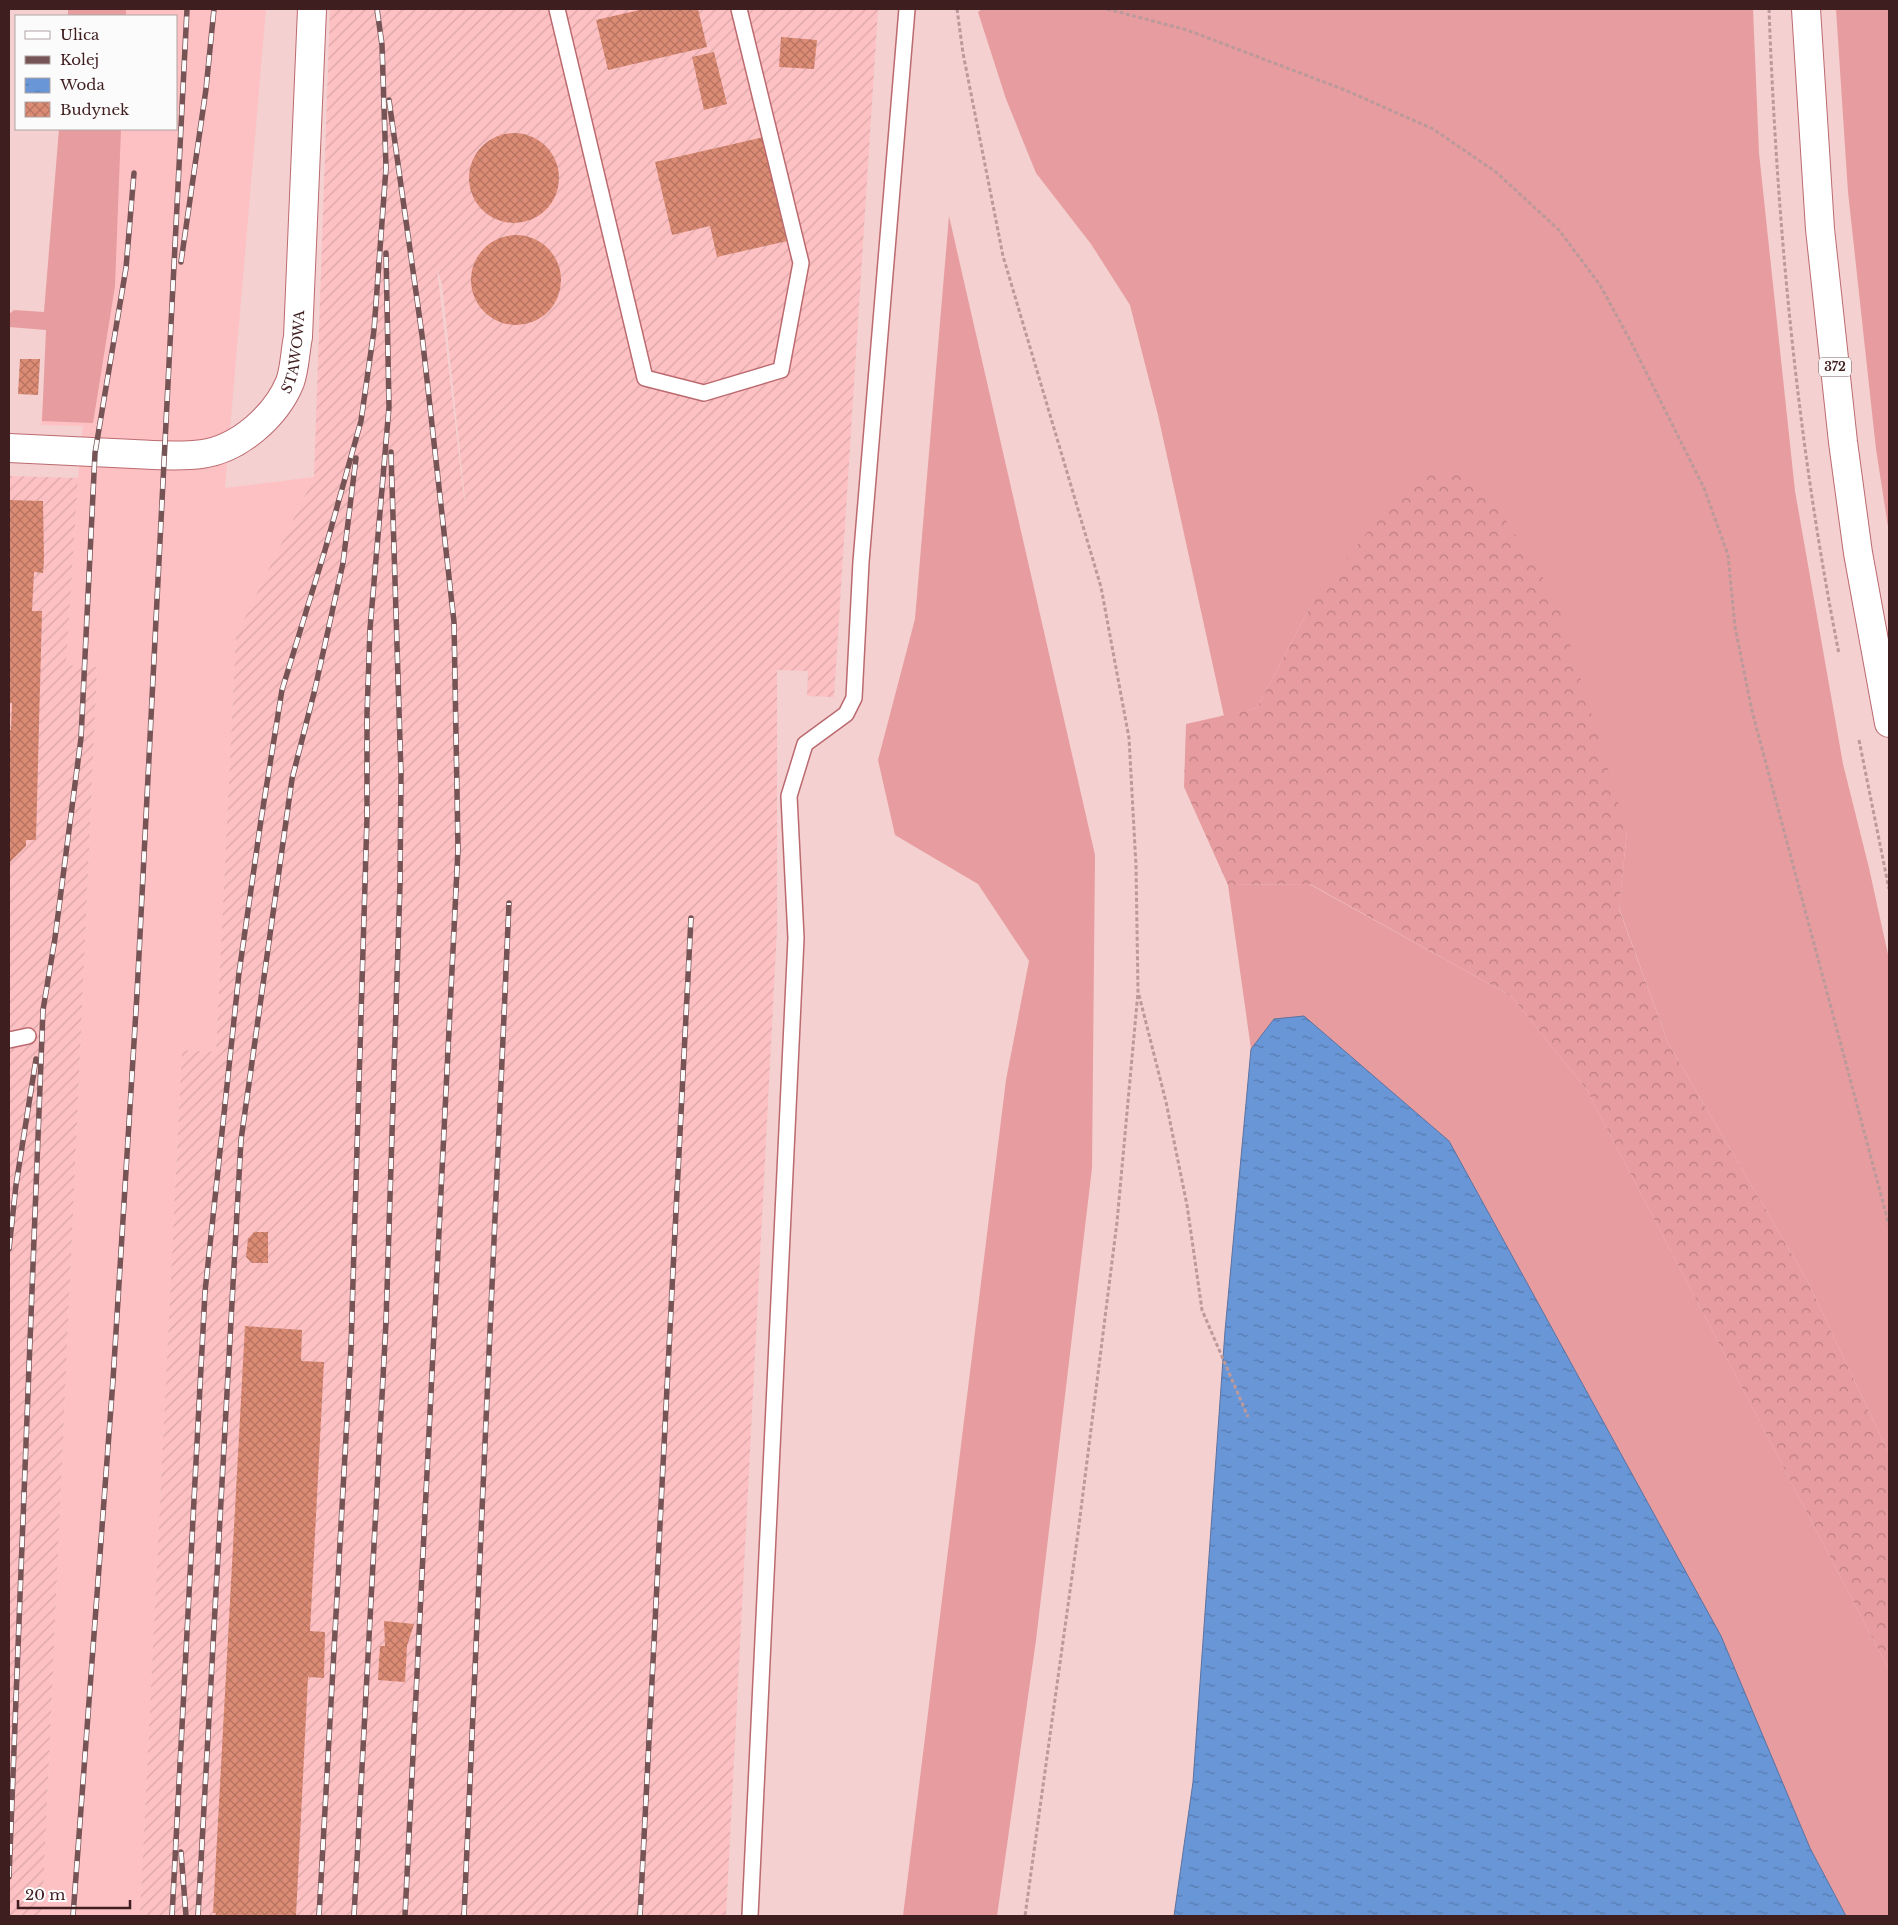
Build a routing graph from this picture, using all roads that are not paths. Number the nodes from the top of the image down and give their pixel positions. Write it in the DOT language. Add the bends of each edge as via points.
graph roads {
  1 [pos="312,9"];
  2 [pos="557,9"];
  3 [pos="740,9"];
  4 [pos="908,9"];
  5 [pos="1806,9"];
  6 [pos="9,448"];
  7 [pos="1889,723"];
  8 [pos="28,1036"];
  9 [pos="9,1040"];
  10 [pos="750,1916"];
  1 -- 6 [label="main road, STAWOWA" via="298,337 290,381 276,404 262,424 236,442 204,454"];
  2 -- 3 [label="lane" via="645,378 704,392 781,370 801,263"];
  4 -- 10 [label="lane" via="862,552 854,698 846,714 806,744 789,796 796,938"];
  5 -- 7 [label="main road, 372" via="1820,229 1843,442 1858,553"];
  8 -- 9 [label="lane"];
}
